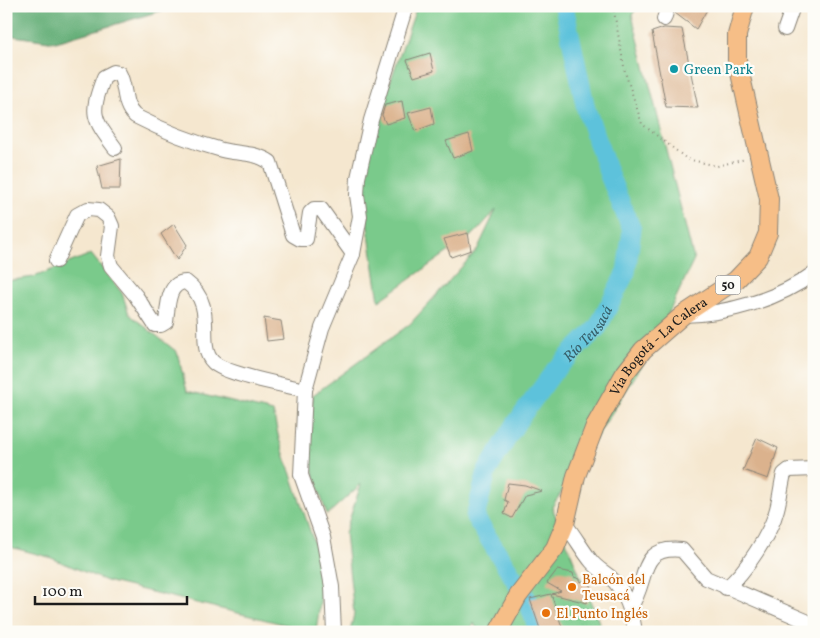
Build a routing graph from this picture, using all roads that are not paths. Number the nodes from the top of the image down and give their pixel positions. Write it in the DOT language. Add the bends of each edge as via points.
graph roads {
  1 [pos="406,6"];
  2 [pos="745,6"];
  3 [pos="793,6"];
  4 [pos="785,29"];
  5 [pos="115,148"];
  6 [pos="352,254"];
  7 [pos="56,261"];
  8 [pos="814,273"];
  9 [pos="683,315"];
  10 [pos="305,390"];
  11 [pos="814,469"];
  12 [pos="565,524"];
  13 [pos="726,588"];
  14 [pos="631,606"];
  15 [pos="334,632"];
  16 [pos="498,632"];
  17 [pos="635,632"];
  18 [pos="810,632"];
  1 -- 6 [label="street" via="370,120 358,178 360,216"];
  2 -- 9 [label="main road, Vía Bogotá - La Calera / 50" via="736,35 737,60 769,199 768,233 758,258 736,280"];
  3 -- 4 [label="street"];
  5 -- 6 [label="street" via="94,114 104,77 114,72 122,78 126,104 135,116 191,140 263,157 270,162 293,235 306,239 310,213 314,208 321,209"];
  6 -- 10 [label="street" via="322,328"];
  7 -- 10 [label="street" via="77,215 88,209 99,210 108,217 112,226 108,256 111,266 155,325 162,326 166,322 174,286 186,282 201,297 206,317 208,356 213,363 261,380"];
  8 -- 9 [label="street" via="776,294 711,314"];
  9 -- 12 [label="main road, Vía Bogotá - La Calera / 50" via="643,350 615,388 595,426 576,476"];
  10 -- 15 [label="street" via="301,475 323,537 332,587"];
  11 -- 13 [label="street" via="788,470 784,474 777,510 770,526 743,571"];
  12 -- 14 [label="street" via="591,561 611,578"];
  12 -- 16 [label="main road, Vía Bogotá - La Calera / 50" via="555,548 518,596"];
  13 -- 14 [label="street" via="706,578 682,550 667,549 652,555"];
  13 -- 18 [label="street" via="806,621"];
  14 -- 17 [label="street"];
}
